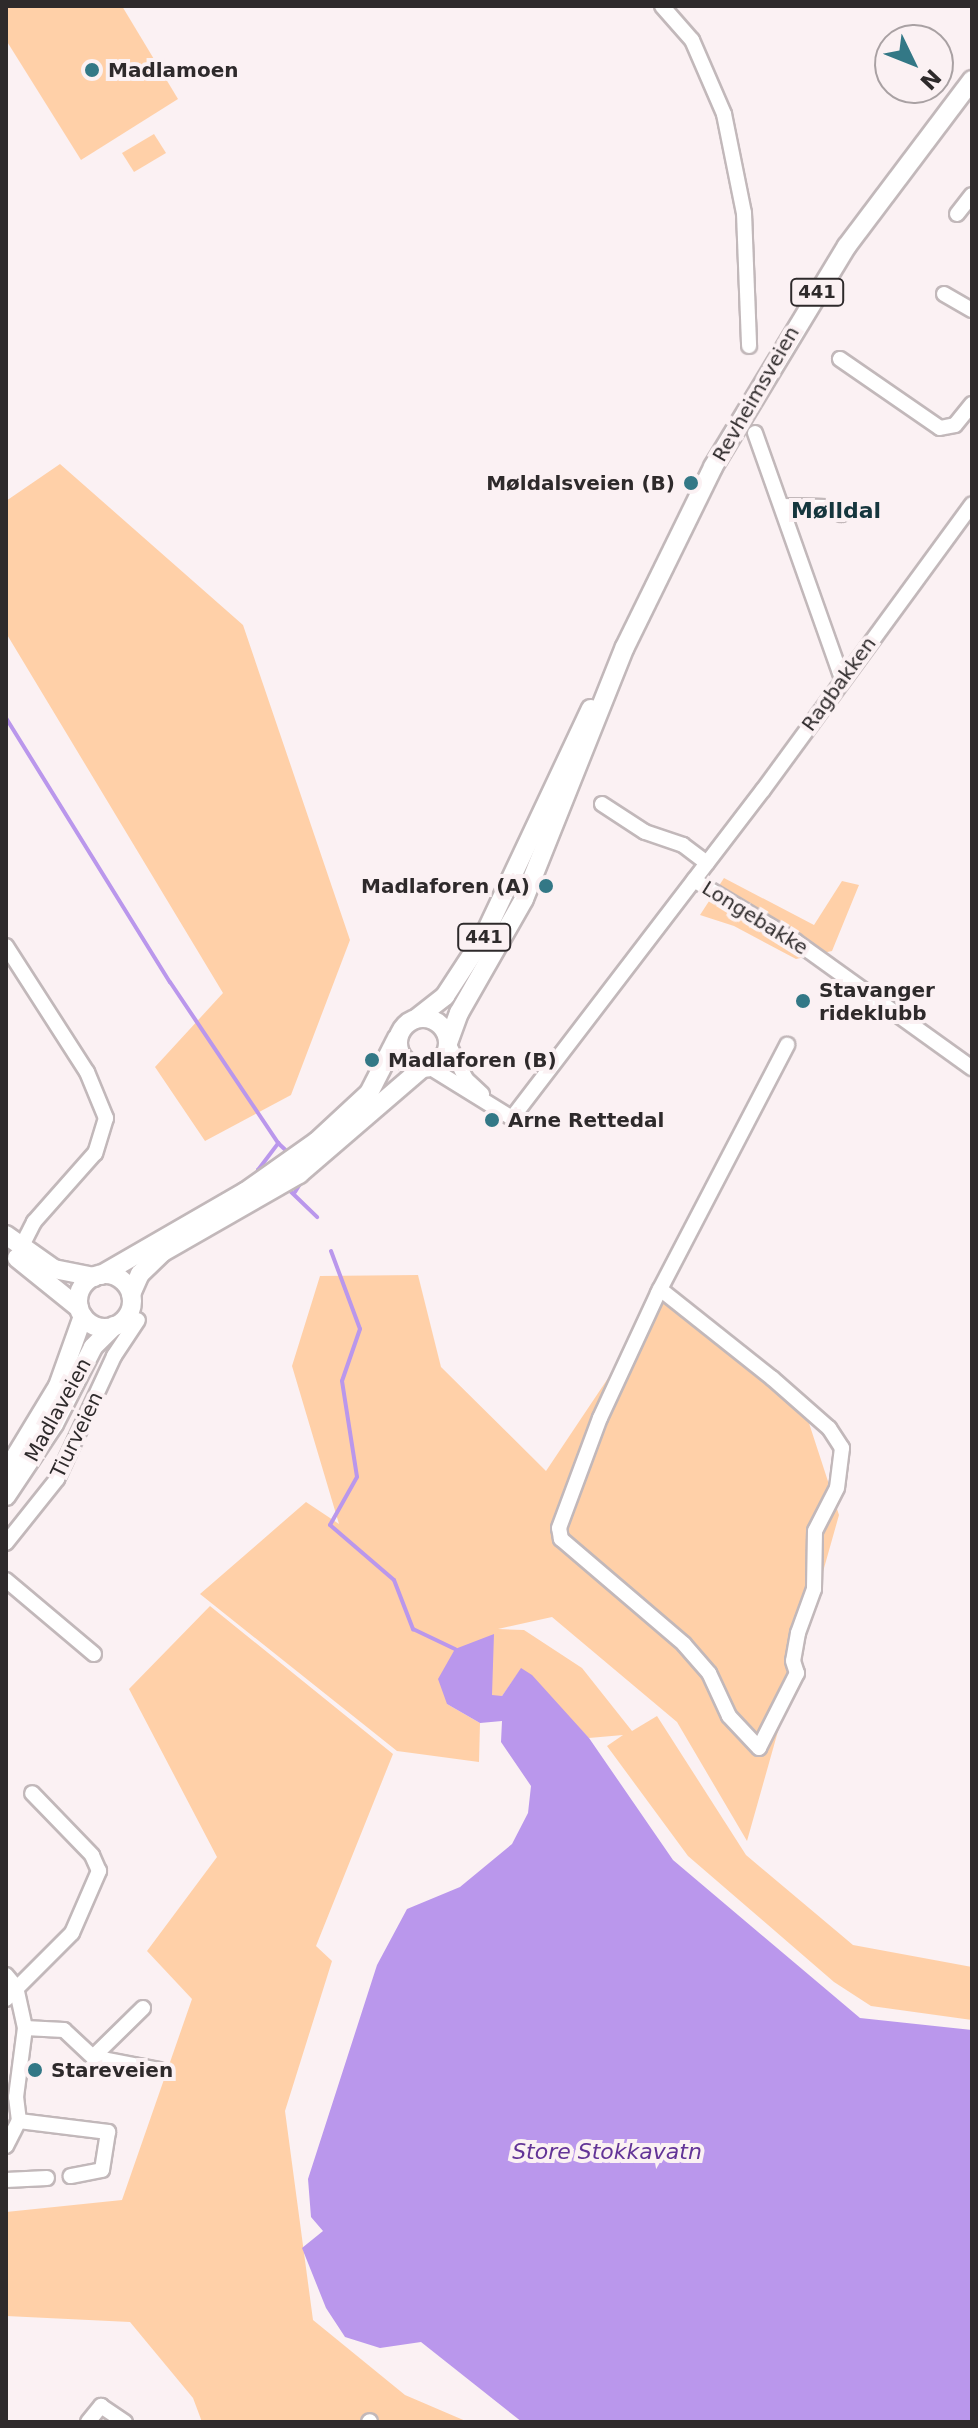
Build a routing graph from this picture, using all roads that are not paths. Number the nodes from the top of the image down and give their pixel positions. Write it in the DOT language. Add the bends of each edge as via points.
graph roads {
  1 [pos="662,6"];
  2 [pos="972,80"];
  3 [pos="972,195"];
  4 [pos="957,214"];
  5 [pos="944,294"];
  6 [pos="972,310"];
  7 [pos="749,346"];
  8 [pos="840,359"];
  9 [pos="972,404"];
  10 [pos="755,433"];
  11 [pos="972,504"];
  12 [pos="782,506"];
  13 [pos="841,514"];
  14 [pos="625,647"];
  15 [pos="842,679"];
  16 [pos="602,804"];
  17 [pos="707,863"];
  18 [pos="694,880"];
  19 [pos="6,946"];
  20 [pos="12,973"];
  21 [pos="417,1018"];
  22 [pos="397,1038"];
  23 [pos="448,1043"];
  24 [pos="787,1045"];
  25 [pos="426,1068"];
  26 [pos="972,1068"];
  27 [pos="497,1108"];
  28 [pos="341,1130"];
  29 [pos="34,1222"];
  30 [pos="191,1229"];
  31 [pos="6,1232"];
  32 [pos="14,1248"];
  33 [pos="97,1276"];
  34 [pos="660,1289"];
  35 [pos="131,1294"];
  36 [pos="81,1312"];
  37 [pos="138,1320"];
  38 [pos="114,1326"];
  39 [pos="6,1472"];
  40 [pos="6,1496"];
  41 [pos="6,1543"];
  42 [pos="6,1580"];
  43 [pos="94,1654"];
  44 [pos="32,1793"];
  45 [pos="11,1981"];
  46 [pos="6,1999"];
  47 [pos="143,2008"];
  48 [pos="25,2028"];
  49 [pos="93,2057"];
  50 [pos="159,2070"];
  51 [pos="19,2121"];
  52 [pos="6,2146"];
  53 [pos="71,2176"];
  54 [pos="47,2178"];
  55 [pos="6,2180"];
  56 [pos="88,2422"];
  57 [pos="125,2422"];
  1 -- 7 [label="street" via="692,40 724,114 744,213"];
  2 -- 14 [label="main road, Revheimsveien / 441" via="879,201 779,351 713,467"];
  3 -- 4 [label="street"];
  5 -- 6 [label="street"];
  8 -- 9 [label="street" via="940,428 955,425"];
  10 -- 12 [label="street"];
  11 -- 15 [label="street, Ragbakken"];
  12 -- 13 [label="street" via="826,507"];
  12 -- 15 [label="street"];
  14 -- 21 [label="main road, Revheimsveien / 441" via="575,739 483,938 445,996"];
  14 -- 23 [label="main road, Revheimsveien / 441" via="529,887 459,1013"];
  15 -- 17 [label="street, Ragbakken"];
  16 -- 17 [label="street"];
  17 -- 18 [label="street, Ragbakken"];
  18 -- 26 [label="street, Longebakke" via="795,941"];
  18 -- 27 [label="street, Ragbakken" via="512,1118"];
  19 -- 20 [label="street"];
  20 -- 29 [label="street" via="87,1072 106,1118 95,1153"];
  21 -- 22 [label="main road, 441"];
  21 -- 23 [label="main road" via="438,1023"];
  22 -- 25 [label="main road" via="401,1057"];
  22 -- 28 [label="main road, 441" via="369,1093"];
  23 -- 25 [label="main road, 441" via="442,1060"];
  23 -- 27 [label="street" via="466,1079"];
  24 -- 34 [label="street"];
  25 -- 27 [label="street"];
  25 -- 28 [label="main road, 441"];
  28 -- 30 [label="main road, 441" via="270,1193"];
  29 -- 31 [label="street"];
  29 -- 32 [label="street"];
  30 -- 33 [label="main road, 441"];
  30 -- 35 [label="main road, 441" via="149,1263"];
  31 -- 32 [label="main road"];
  32 -- 33 [label="main road" via="54,1269"];
  32 -- 36 [label="main road"];
  33 -- 35 [label="main road" via="116,1277"];
  33 -- 36 [label="main road" via="79,1294"];
  34 -- 34 [label="street" via="600,1418 559,1528 561,1539 684,1644 709,1673 729,1716 759,1748 797,1673 793,1661 798,1633 814,1589 815,1531 837,1488 842,1448 829,1428 772,1378"];
  35 -- 38 [label="main road, 441" via="127,1317"];
  36 -- 38 [label="main road" via="100,1327"];
  36 -- 39 [label="main road, Madlaveien" via="58,1386"];
  37 -- 41 [label="street, Tiurveien" via="114,1356 57,1479"];
  38 -- 40 [label="main road, Madlaveien / 441" via="93,1347 54,1424"];
  42 -- 43 [label="street"];
  44 -- 45 [label="street" via="92,1855 99,1871 72,1933"];
  45 -- 46 [label="street"];
  45 -- 48 [label="street"];
  47 -- 49 [label="street"];
  48 -- 49 [label="street" via="64,2030"];
  48 -- 51 [label="street" via="16,2097"];
  49 -- 50 [label="street"];
  51 -- 52 [label="street"];
  51 -- 53 [label="street" via="108,2132 102,2170"];
  54 -- 55 [label="street"];
  56 -- 57 [label="street" via="101,2406"];
}
